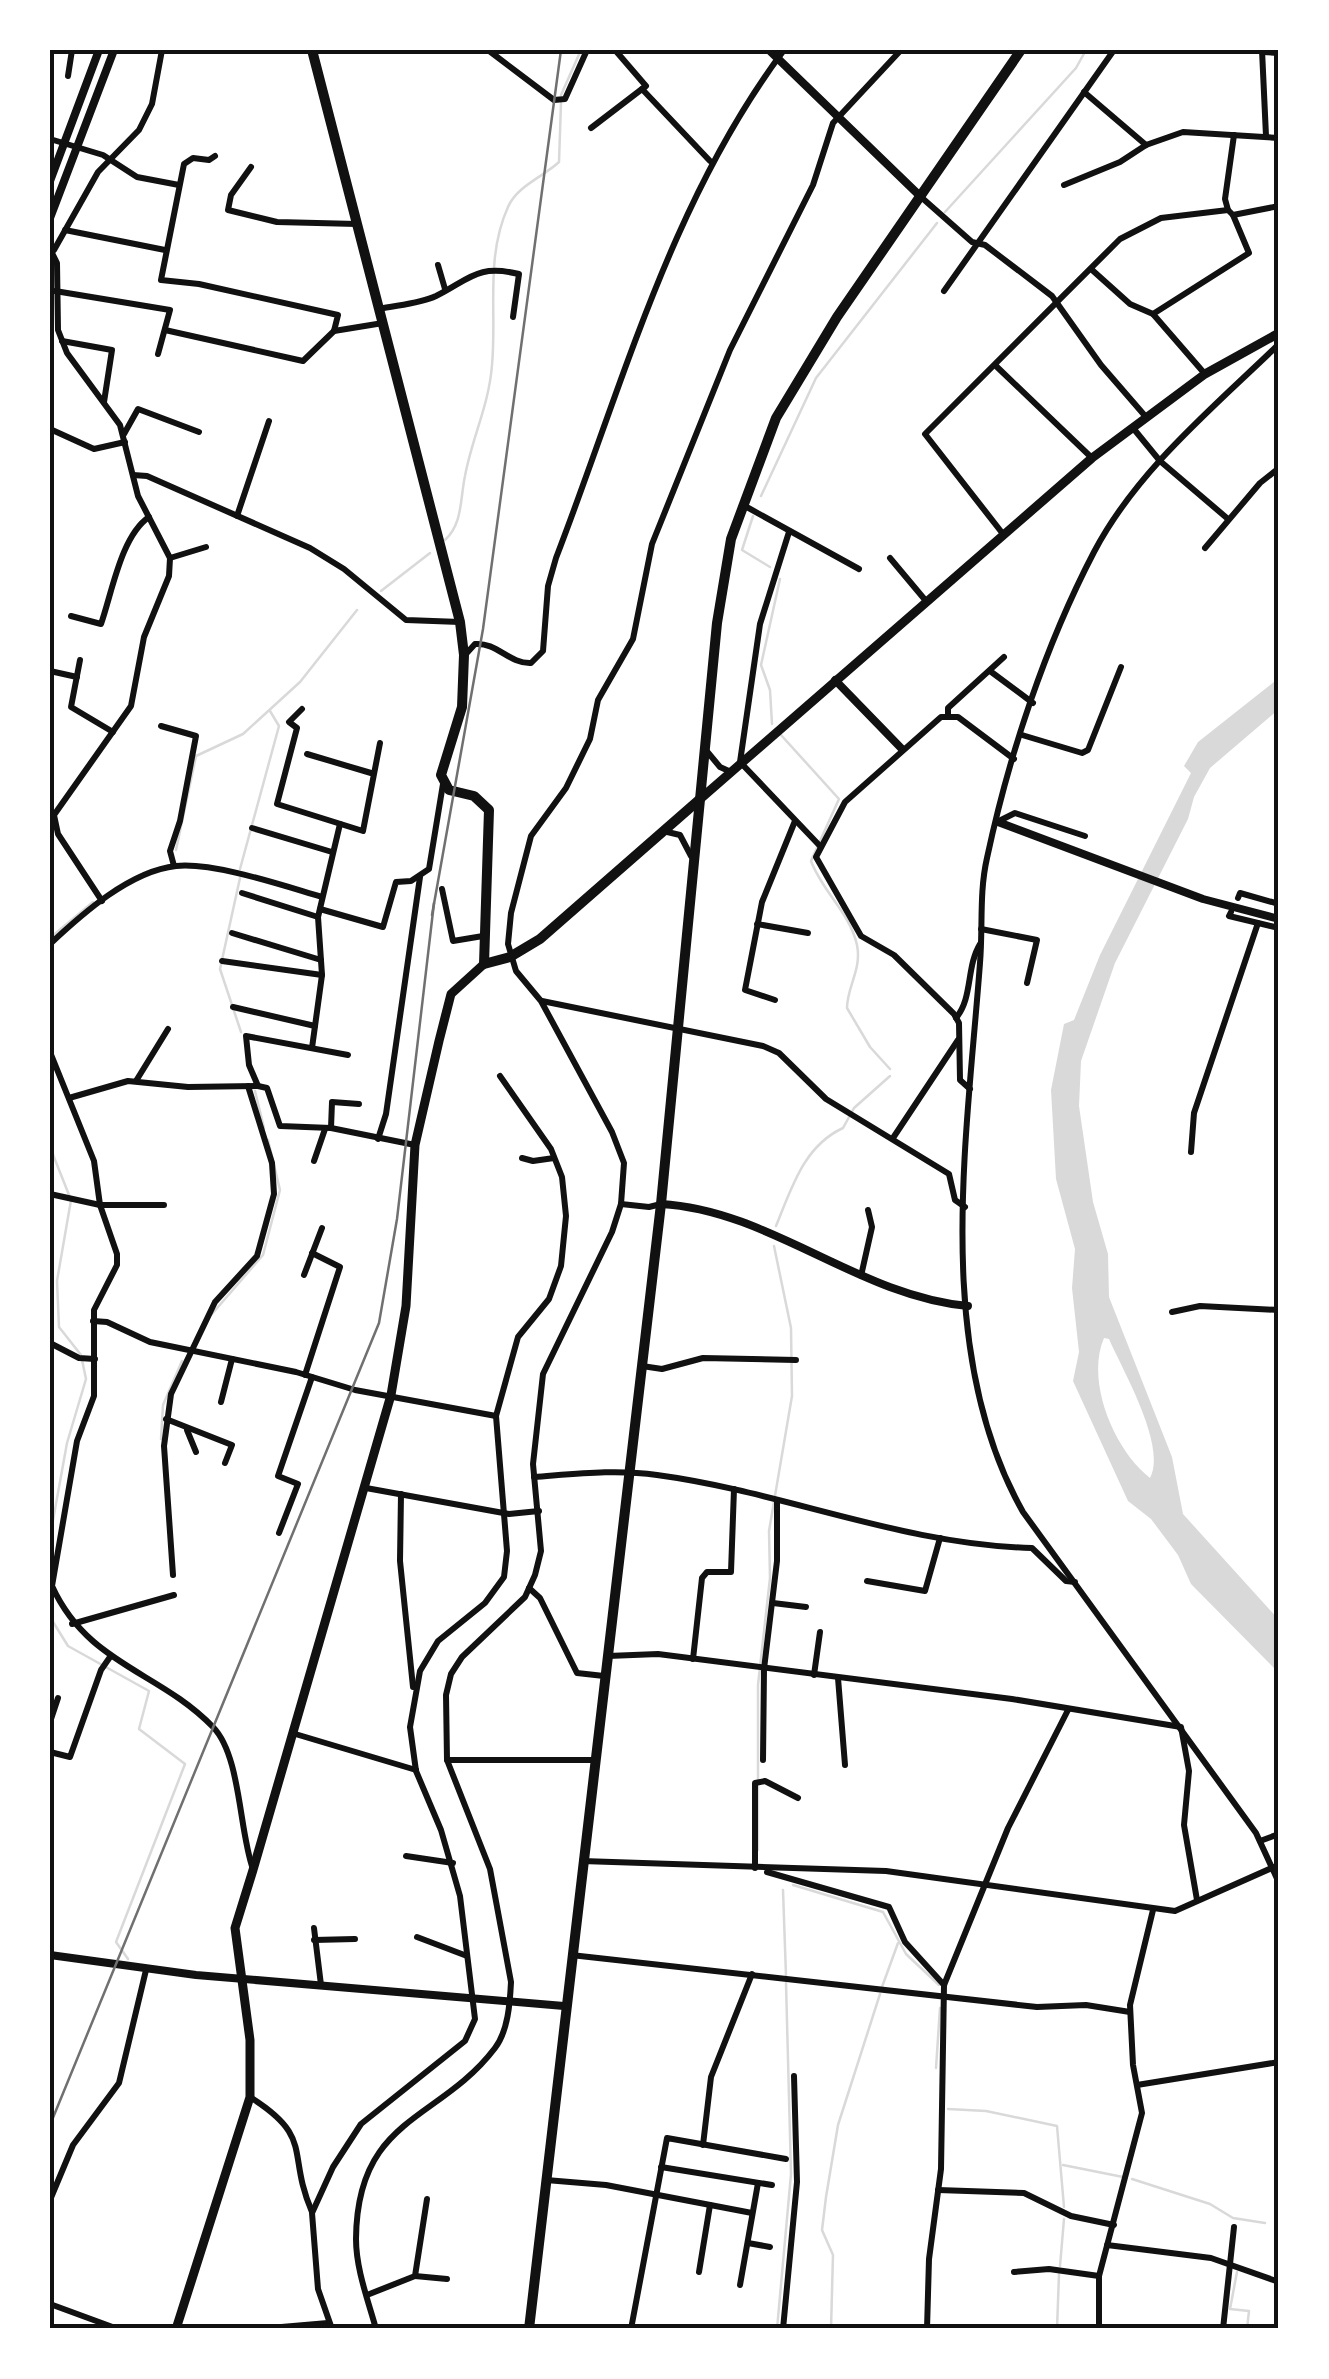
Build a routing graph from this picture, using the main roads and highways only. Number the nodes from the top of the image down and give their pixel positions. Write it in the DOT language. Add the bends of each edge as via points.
graph roads {
  1 [pos="312,50"];
  2 [pos="1022,50"];
  3 [pos="1279,333"];
  4 [pos="699,800"];
  5 [pos="484,964"];
  6 [pos="176,2329"];
  7 [pos="529,2329"];
  1 -- 5 [label="main road" via="460,622 462,707 443,762 443,784 490,810"];
  2 -- 4 [label="main road" via="776,418 742,505 722,585"];
  3 -- 4 [label="main road" via="1206,374 1092,458"];
  4 -- 5 [label="main road" via="540,939"];
  4 -- 7 [label="main road" via="661,1204"];
  5 -- 6 [label="main road" via="451,994 415,1145 406,1306 391,1395 234,1928 250,2040 250,2097"];
}
